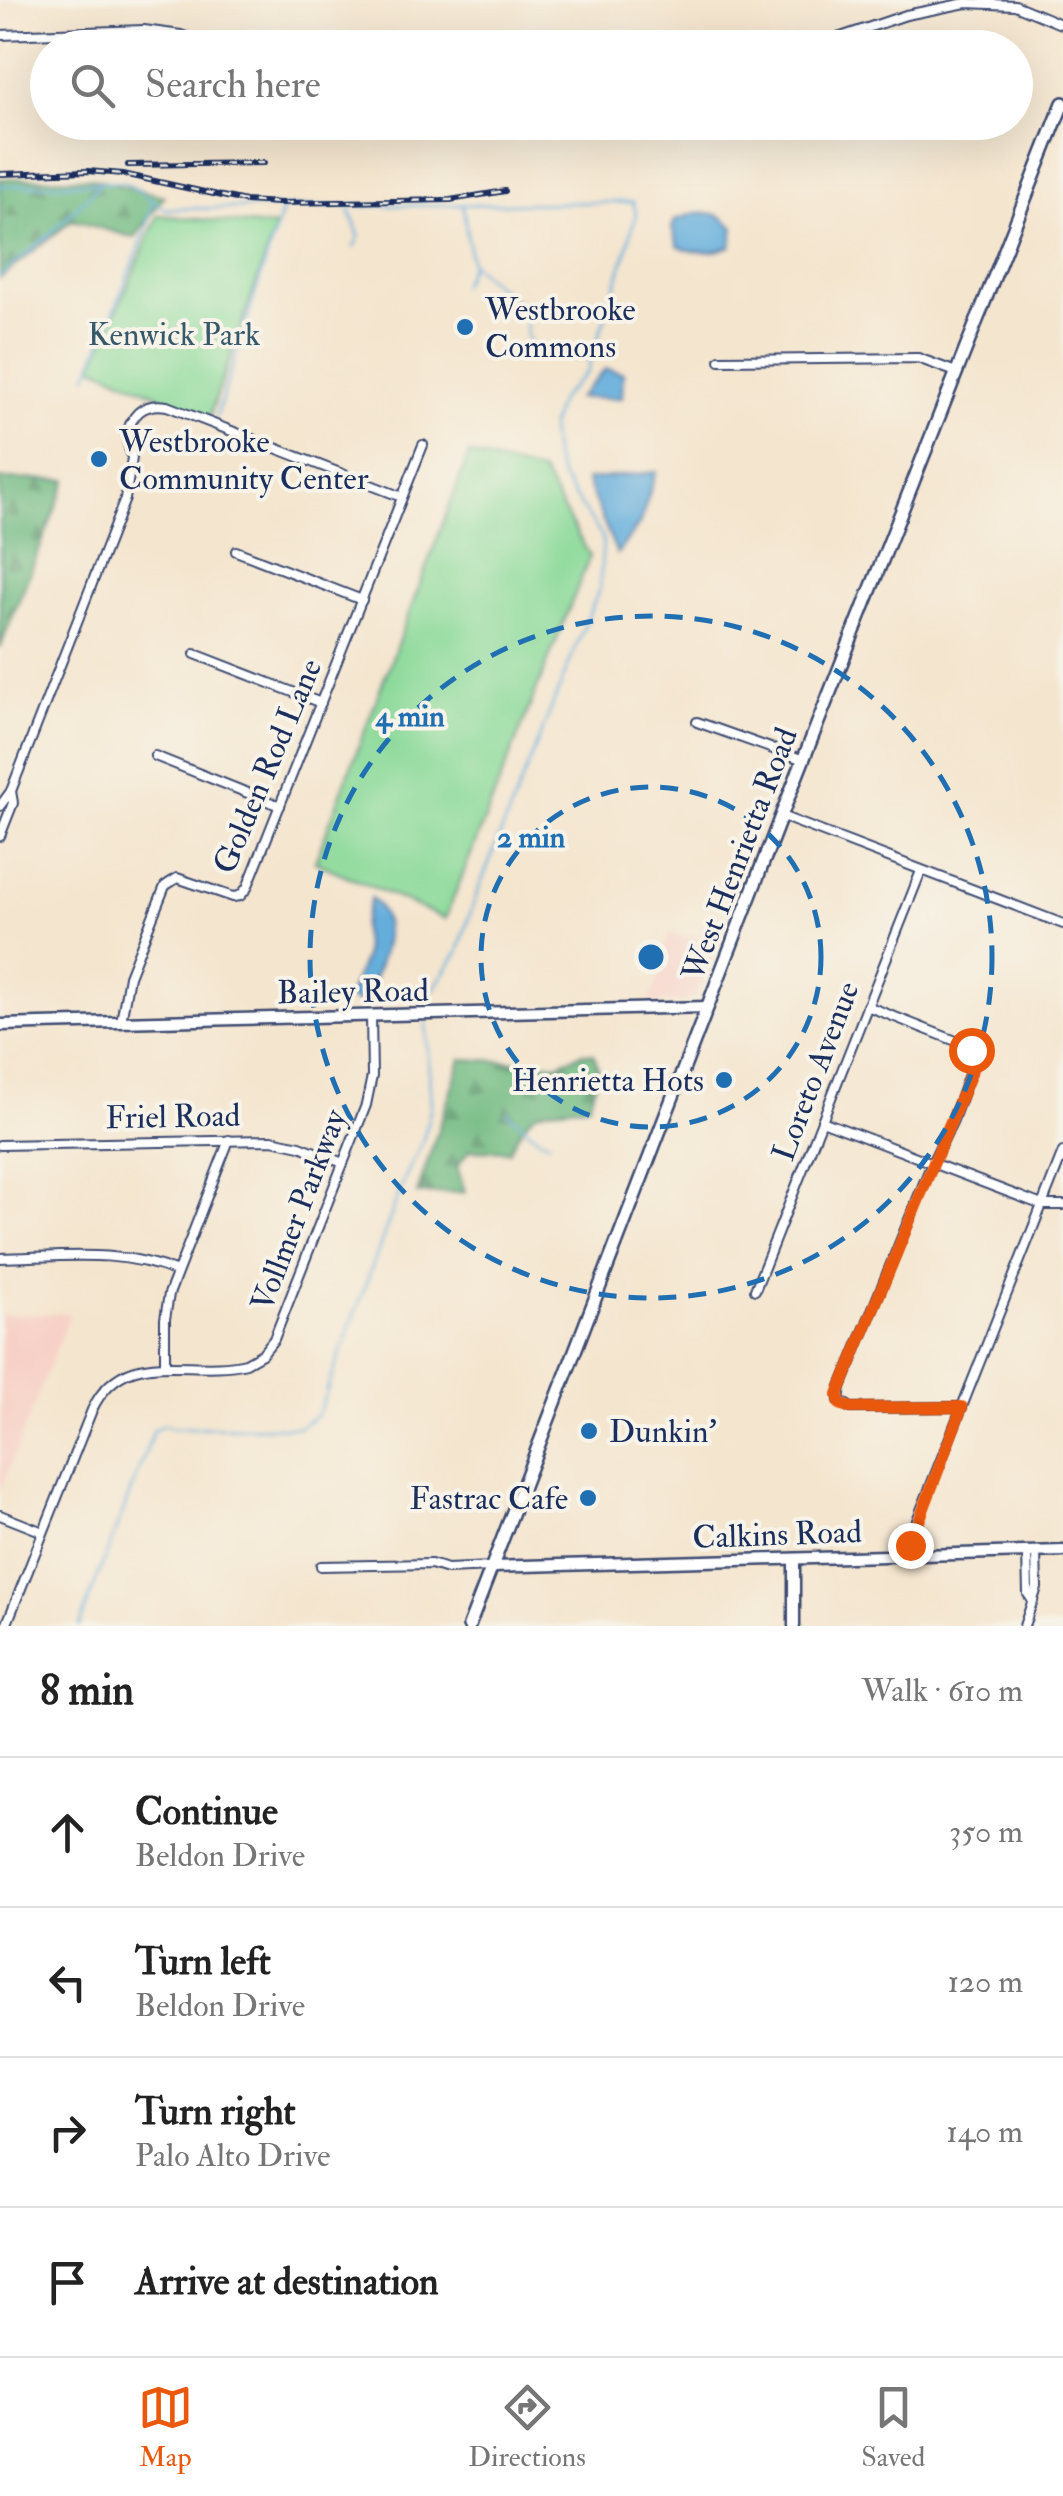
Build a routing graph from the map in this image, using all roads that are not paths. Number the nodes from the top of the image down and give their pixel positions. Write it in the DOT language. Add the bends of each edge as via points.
graph roads {
  1 [pos="966,1"];
  2 [pos="1063,25"];
  3 [pos="860,30"];
  4 [pos="30,34"];
  5 [pos="0,35"];
  6 [pos="1063,102"];
  7 [pos="720,360"];
  8 [pos="956,372"];
  9 [pos="423,445"];
  10 [pos="402,498"];
  11 [pos="236,552"];
  12 [pos="362,600"];
  13 [pos="194,654"];
  14 [pos="321,703"];
  15 [pos="697,722"];
  16 [pos="154,756"];
  17 [pos="804,760"];
  18 [pos="11,790"];
  19 [pos="0,806"];
  20 [pos="280,806"];
  21 [pos="782,816"];
  22 [pos="0,836"];
  23 [pos="921,871"];
  24 [pos="1063,924"];
  25 [pos="867,1006"];
  26 [pos="708,1007"];
  27 [pos="370,1015"];
  28 [pos="121,1022"];
  29 [pos="0,1025"];
  30 [pos="822,1122"];
  31 [pos="230,1140"];
  32 [pos="0,1145"];
  33 [pos="1063,1152"];
  34 [pos="932,1163"];
  35 [pos="343,1164"];
  36 [pos="1042,1205"];
  37 [pos="1063,1205"];
  38 [pos="0,1258"];
  39 [pos="177,1272"];
  40 [pos="756,1290"];
  41 [pos="164,1366"];
  42 [pos="962,1407"];
  43 [pos="0,1516"];
  44 [pos="44,1532"];
  45 [pos="1063,1551"];
  46 [pos="1031,1552"];
  47 [pos="910,1556"];
  48 [pos="794,1559"];
  49 [pos="321,1566"];
  50 [pos="492,1566"];
  51 [pos="6,1626"];
  52 [pos="469,1626"];
  53 [pos="794,1626"];
  54 [pos="1024,1626"];
  1 -- 2 [label="street" via="1015,5"];
  1 -- 3 [label="street"];
  4 -- 5 [label="street"];
  6 -- 8 [label="main road, West Henrietta Road"];
  7 -- 8 [label="street" via="918,358"];
  8 -- 17 [label="main road, West Henrietta Road"];
  9 -- 10 [label="street, Golden Rod Lane"];
  10 -- 12 [label="street, Golden Rod Lane"];
  10 -- 18 [label="street" via="166,406 138,411 126,437 132,458 125,499"];
  11 -- 12 [label="street"];
  12 -- 14 [label="street, Golden Rod Lane"];
  13 -- 14 [label="street"];
  14 -- 20 [label="street, Golden Rod Lane"];
  15 -- 17 [label="street"];
  16 -- 20 [label="street"];
  17 -- 21 [label="main road, West Henrietta Road"];
  18 -- 19 [label="street"];
  18 -- 22 [label="street"];
  20 -- 28 [label="street, Golden Rod Lane" via="240,896 225,897 177,878 165,886 129,976"];
  21 -- 23 [label="street"];
  21 -- 26 [label="main road, West Henrietta Road"];
  23 -- 24 [label="street"];
  23 -- 25 [label="street, Loreto Avenue"];
  25 -- 30 [label="street, Loreto Avenue"];
  25 -- 34 [label="street" via="961,1043 973,1054"];
  26 -- 27 [label="street, Bailey Road"];
  26 -- 50 [label="main road, West Henrietta Road"];
  27 -- 28 [label="street, Bailey Road"];
  27 -- 35 [label="street, Vollmer Parkway" via="370,1089"];
  28 -- 29 [label="street, Bailey Road"];
  30 -- 34 [label="street"];
  30 -- 40 [label="street, Loreto Avenue"];
  31 -- 32 [label="street, Friel Road"];
  31 -- 35 [label="street, Friel Road" via="286,1142"];
  31 -- 39 [label="street"];
  33 -- 36 [label="street"];
  34 -- 36 [label="street"];
  34 -- 42 [label="street" via="839,1400 851,1408"];
  35 -- 41 [label="street, Vollmer Parkway" via="268,1348 236,1365"];
  36 -- 37 [label="street"];
  36 -- 42 [label="street"];
  38 -- 39 [label="street" via="120,1256"];
  39 -- 41 [label="street" via="165,1319"];
  41 -- 44 [label="street, Vollmer Parkway" via="125,1372 102,1392"];
  42 -- 47 [label="street" via="912,1533"];
  43 -- 44 [label="street"];
  44 -- 51 [label="street, Vollmer Parkway"];
  45 -- 46 [label="street, Calkins Road"];
  46 -- 47 [label="street, Calkins Road"];
  46 -- 54 [label="street" via="1032,1600"];
  47 -- 48 [label="street, Calkins Road"];
  48 -- 50 [label="street, Calkins Road"];
  48 -- 53 [label="street"];
  49 -- 50 [label="street"];
  50 -- 52 [label="main road, West Henrietta Road"];
}
